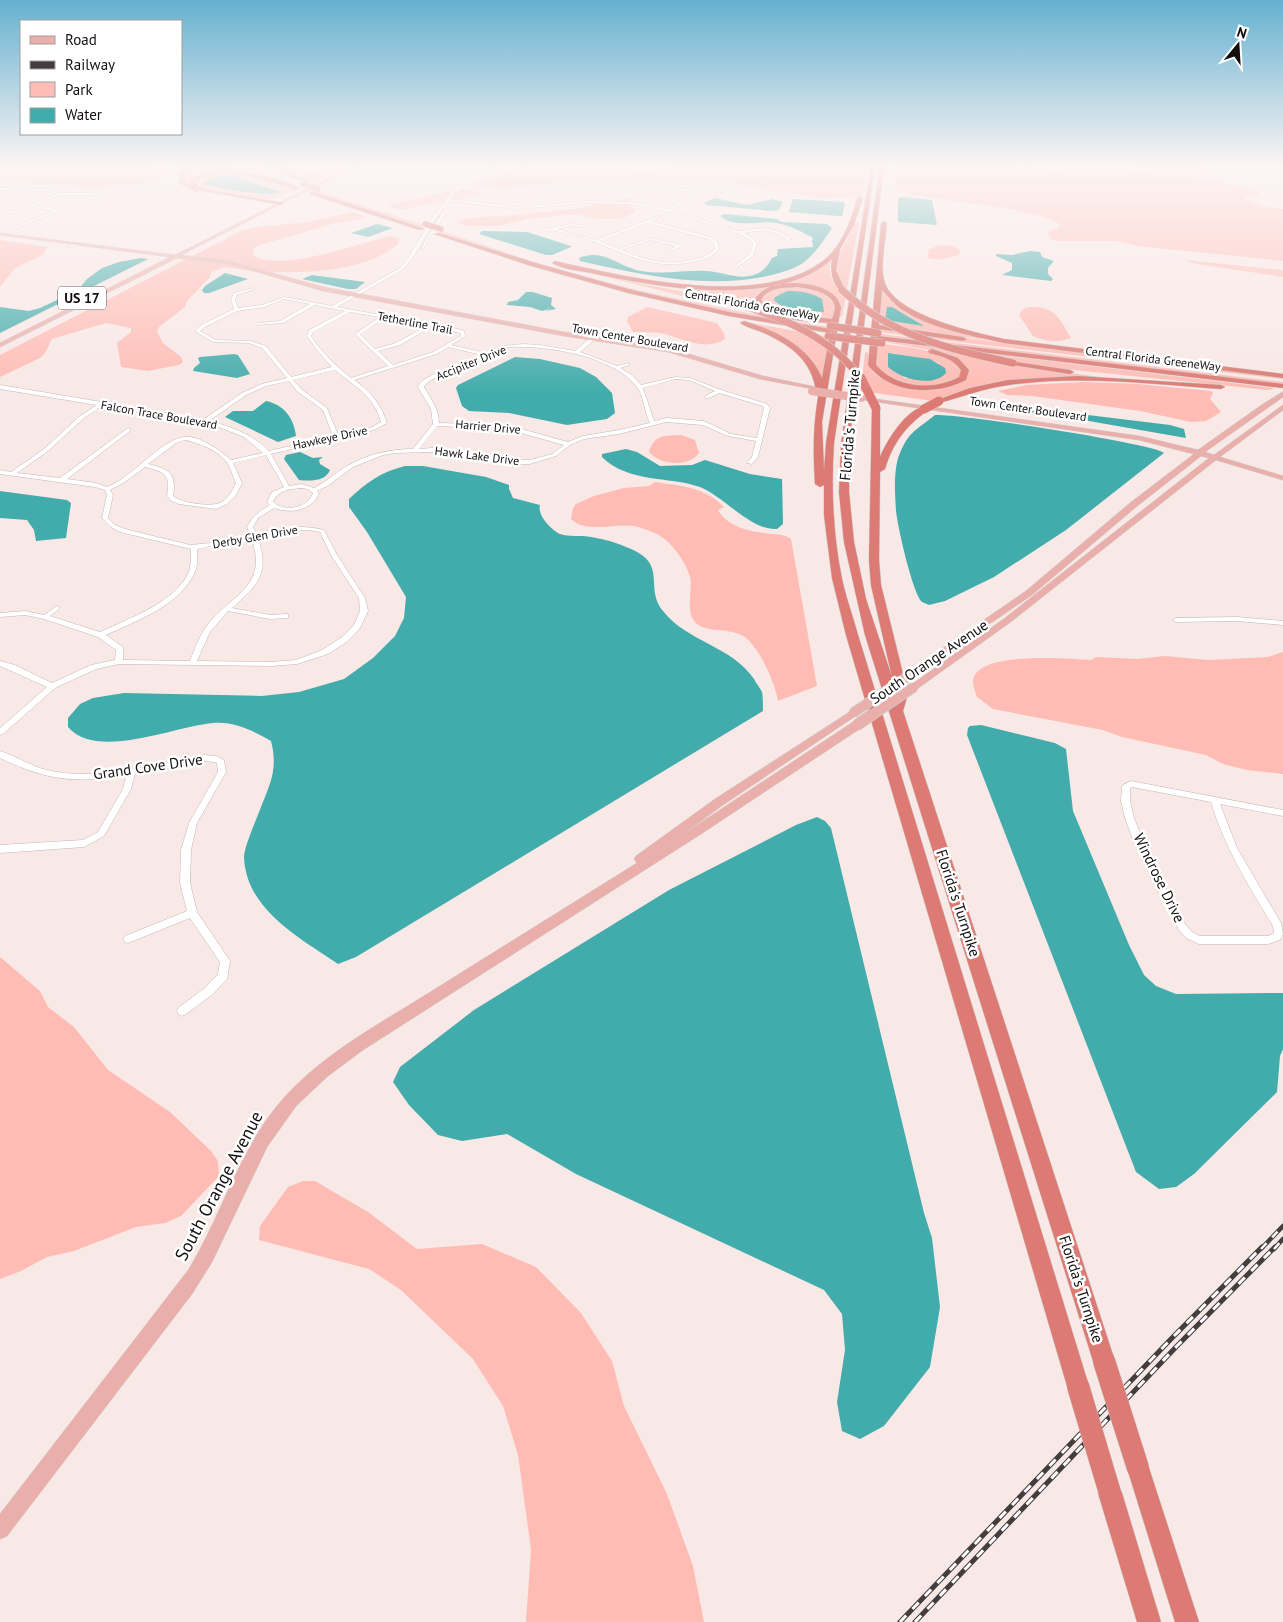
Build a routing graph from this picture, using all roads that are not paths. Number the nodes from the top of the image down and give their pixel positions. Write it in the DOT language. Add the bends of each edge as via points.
graph roads {
  1 [pos="37,243"];
  2 [pos="69,243"];
  3 [pos="194,243"];
  4 [pos="201,243"];
  5 [pos="419,243"];
  6 [pos="467,243"];
  7 [pos="478,243"];
  8 [pos="600,243"];
  9 [pos="642,243"];
  10 [pos="667,243"];
  11 [pos="716,243"];
  12 [pos="754,243"];
  13 [pos="840,243"];
  14 [pos="860,243"];
  15 [pos="872,243"];
  16 [pos="882,243"];
  17 [pos="79,244"];
  18 [pos="71,247"];
  19 [pos="837,249"];
  20 [pos="505,250"];
  21 [pos="618,250"];
  22 [pos="672,250"];
  23 [pos="178,255"];
  24 [pos="171,256"];
  25 [pos="164,258"];
  26 [pos="509,259"];
  27 [pos="736,267"];
  28 [pos="879,271"];
  29 [pos="632,280"];
  30 [pos="253,289"];
  31 [pos="355,297"];
  32 [pos="657,302"];
  33 [pos="315,303"];
  34 [pos="336,307"];
  35 [pos="236,310"];
  36 [pos="348,310"];
  37 [pos="383,317"];
  38 [pos="259,324"];
  39 [pos="430,326"];
  40 [pos="830,328"];
  41 [pos="879,335"];
  42 [pos="0,339"];
  43 [pos="591,341"];
  44 [pos="0,345"];
  45 [pos="448,346"];
  46 [pos="375,350"];
  47 [pos="576,353"];
  48 [pos="486,354"];
  49 [pos="1123,356"];
  50 [pos="627,364"];
  51 [pos="392,367"];
  52 [pos="336,368"];
  53 [pos="615,368"];
  54 [pos="1283,376"];
  55 [pos="290,379"];
  56 [pos="350,380"];
  57 [pos="1283,381"];
  58 [pos="1192,385"];
  59 [pos="640,386"];
  60 [pos="0,387"];
  61 [pos="720,391"];
  62 [pos="1280,391"];
  63 [pos="0,392"];
  64 [pos="707,397"];
  65 [pos="93,403"];
  66 [pos="100,404"];
  67 [pos="820,404"];
  68 [pos="1283,407"];
  69 [pos="205,421"];
  70 [pos="652,422"];
  71 [pos="436,424"];
  72 [pos="128,430"];
  73 [pos="336,437"];
  74 [pos="759,440"];
  75 [pos="568,444"];
  76 [pos="416,449"];
  77 [pos="1202,451"];
  78 [pos="266,452"];
  79 [pos="1218,456"];
  80 [pos="230,462"];
  81 [pos="750,463"];
  82 [pos="144,465"];
  83 [pos="0,472"];
  84 [pos="13,473"];
  85 [pos="1283,473"];
  86 [pos="1283,478"];
  87 [pos="62,480"];
  88 [pos="287,487"];
  89 [pos="107,489"];
  90 [pos="314,490"];
  91 [pos="876,494"];
  92 [pos="273,506"];
  93 [pos="254,537"];
  94 [pos="194,547"];
  95 [pos="837,578"];
  96 [pos="57,608"];
  97 [pos="228,609"];
  98 [pos="0,615"];
  99 [pos="286,616"];
  100 [pos="46,617"];
  101 [pos="1176,620"];
  102 [pos="1283,623"];
  103 [pos="101,634"];
  104 [pos="119,662"];
  105 [pos="0,663"];
  106 [pos="192,664"];
  107 [pos="52,686"];
  108 [pos="898,716"];
  109 [pos="0,732"];
  110 [pos="0,754"];
  111 [pos="131,772"];
  112 [pos="1214,799"];
  113 [pos="1283,813"];
  114 [pos="0,849"];
  115 [pos="192,913"];
  116 [pos="564,914"];
  117 [pos="128,939"];
  118 [pos="182,1011"];
  119 [pos="0,1529"];
  120 [pos="1149,1622"];
  121 [pos="1187,1622"];
  1 -- 18 [label="main road"];
  2 -- 17 [label="main road, Town Center Boulevard"];
  3 -- 24 [label="main road, US 17"];
  4 -- 23 [label="main road, US 17"];
  5 -- 31 [label="street" via="406,264 395,274"];
  6 -- 26 [label="highway, Central Florida GreeneWay"];
  7 -- 20 [label="highway, Central Florida GreeneWay"];
  8 -- 21 [label="street"];
  9 -- 21 [label="street"];
  10 -- 22 [label="street" via="679,246"];
  11 -- 21 [label="street" via="717,249 704,258 669,265 648,263"];
  12 -- 27 [label="street" via="754,251"];
  13 -- 19 [label="highway"];
  14 -- 95 [label="highway, Florida's Turnpike" via="830,443 829,515"];
  15 -- 108 [label="highway, Florida's Turnpike" via="845,444 844,492 861,600"];
  16 -- 28 [label="highway"];
  17 -- 18 [label="street"];
  17 -- 24 [label="main road, Town Center Boulevard"];
  18 -- 25 [label="main road"];
  19 -- 29 [label="highway" via="824,263 809,272 770,283 708,288"];
  19 -- 58 [label="highway, bridge" via="833,270 837,284 868,313 904,331 959,350 1013,363"];
  20 -- 29 [label="highway"];
  20 -- 40 [label="highway, Central Florida GreeneWay" via="655,292"];
  23 -- 24 [label="main road, US 17"];
  23 -- 31 [label="main road, Town Center Boulevard" via="239,265"];
  24 -- 25 [label="main road, US 17"];
  24 -- 31 [label="main road, Town Center Boulevard"];
  24 -- 44 [label="main road, US 17"];
  25 -- 42 [label="main road, US 17"];
  26 -- 32 [label="highway"];
  26 -- 40 [label="highway, Central Florida GreeneWay" via="681,304"];
  28 -- 41 [label="highway" via="871,362 874,370 890,381 917,387 945,386 958,382 964,376 964,367 943,354"];
  28 -- 49 [label="highway" via="882,287 894,300 912,312 966,333 1003,341"];
  29 -- 91 [label="highway, bridge" via="733,302 787,321 827,344 849,362 864,379 876,408"];
  30 -- 35 [label="street" via="233,297"];
  31 -- 34 [label="street"];
  31 -- 43 [label="main road, Town Center Boulevard"];
  32 -- 40 [label="highway" via="773,327"];
  32 -- 67 [label="highway" via="745,324 790,344 806,357 816,371"];
  33 -- 34 [label="street, Tetherline Trail"];
  33 -- 35 [label="street, Tetherline Trail" via="284,298 263,306"];
  33 -- 38 [label="street" via="281,322"];
  34 -- 36 [label="street, Tetherline Trail"];
  35 -- 55 [label="street, Tetherline Trail" via="197,331 215,341 250,342 264,346"];
  36 -- 37 [label="street, Tetherline Trail"];
  36 -- 52 [label="street, Hawkeye Drive" via="309,336"];
  37 -- 39 [label="street, Tetherline Trail"];
  37 -- 46 [label="street" via="357,334"];
  39 -- 45 [label="street, Tetherline Trail" via="462,332 463,336"];
  39 -- 46 [label="street" via="398,344"];
  40 -- 41 [label="highway, bridge"];
  40 -- 41 [label="highway"];
  40 -- 67 [label="highway" via="771,311 759,304 757,296 774,287 795,286 822,290 836,299 838,307"];
  41 -- 49 [label="highway" via="968,340"];
  41 -- 57 [label="highway, Central Florida GreeneWay"];
  41 -- 62 [label="highway" via="1091,369"];
  43 -- 47 [label="street"];
  43 -- 77 [label="main road, Town Center Boulevard, bridge" via="665,354 746,379 1096,426 1152,436"];
  45 -- 48 [label="street"];
  45 -- 51 [label="street, Tetherline Trail"];
  46 -- 51 [label="street"];
  47 -- 48 [label="street, Accipiter Drive" via="508,345"];
  47 -- 53 [label="street, Accipiter Drive" via="599,359"];
  48 -- 71 [label="street, Accipiter Drive" via="422,384 437,419"];
  49 -- 54 [label="highway"];
  50 -- 53 [label="street"];
  51 -- 56 [label="street, Tetherline Trail"];
  52 -- 55 [label="street"];
  52 -- 56 [label="street, Hawkeye Drive"];
  53 -- 59 [label="street, Accipiter Drive"];
  55 -- 69 [label="street" via="244,394"];
  55 -- 73 [label="street" via="324,409"];
  56 -- 73 [label="street, Hawkeye Drive" via="378,404 384,423 376,428"];
  58 -- 62 [label="highway"];
  58 -- 91 [label="highway, bridge" via="1123,380 1019,381 973,390 940,401 907,421 888,444"];
  59 -- 61 [label="street" via="681,378 696,380"];
  59 -- 70 [label="street" via="646,412"];
  60 -- 65 [label="street, Falcon Trace Boulevard"];
  61 -- 64 [label="street"];
  61 -- 74 [label="street" via="765,405"];
  62 -- 77 [label="main road, South Orange Avenue"];
  63 -- 65 [label="street, Falcon Trace Boulevard"];
  65 -- 66 [label="street, Falcon Trace Boulevard"];
  66 -- 69 [label="street, Falcon Trace Boulevard"];
  66 -- 84 [label="street"];
  67 -- 95 [label="highway" via="817,446 824,512"];
  68 -- 79 [label="main road, South Orange Avenue"];
  69 -- 78 [label="street, Falcon Trace Boulevard" via="245,435"];
  70 -- 74 [label="street, Hawk Lake Drive" via="692,420 740,438"];
  70 -- 75 [label="street, Hawk Lake Drive"];
  71 -- 75 [label="street, Harrier Drive" via="507,427"];
  71 -- 76 [label="street"];
  72 -- 87 [label="street"];
  73 -- 78 [label="street, Hawkeye Drive"];
  74 -- 81 [label="street"];
  75 -- 76 [label="street, Hawk Lake Drive" via="554,455 530,462"];
  76 -- 90 [label="street, Hawk Lake Drive" via="368,459"];
  77 -- 79 [label="main road, Town Center Boulevard"];
  77 -- 116 [label="main road, South Orange Avenue, bridge" via="1029,593 719,802"];
  78 -- 80 [label="street, Hawkeye Drive"];
  78 -- 88 [label="street, Falcon Trace Boulevard"];
  79 -- 85 [label="main road, Town Center Boulevard"];
  79 -- 86 [label="main road, Town Center Boulevard"];
  79 -- 116 [label="main road, South Orange Avenue, bridge" via="1026,607 914,687 697,831"];
  80 -- 82 [label="street" via="211,447 185,438 174,442"];
  80 -- 82 [label="street" via="238,488 221,506 209,508 174,500 170,496 173,479 169,474"];
  82 -- 89 [label="street"];
  83 -- 84 [label="street"];
  84 -- 87 [label="street"];
  87 -- 89 [label="street"];
  88 -- 90 [label="street" via="301,486"];
  88 -- 92 [label="street" via="274,494 270,502"];
  89 -- 94 [label="street, Derby Glen Drive" via="110,495 104,518 111,526"];
  90 -- 92 [label="street" via="314,500 302,507"];
  91 -- 108 [label="highway" via="876,586 902,694"];
  92 -- 93 [label="street" via="252,520 250,527"];
  93 -- 94 [label="street, Derby Glen Drive"];
  93 -- 97 [label="street" via="261,553 261,567 255,582"];
  93 -- 106 [label="street, Derby Glen Drive" via="301,529 322,531 362,598 364,611 357,626 345,639 325,652 297,662"];
  94 -- 103 [label="street" via="194,568 175,594"];
  95 -- 120 [label="highway, Florida's Turnpike, bridge"];
  96 -- 100 [label="street"];
  97 -- 99 [label="street" via="270,617"];
  97 -- 106 [label="street" via="212,624"];
  98 -- 100 [label="street" via="25,613"];
  100 -- 103 [label="street"];
  101 -- 102 [label="street" via="1237,618"];
  103 -- 104 [label="street" via="120,650"];
  104 -- 106 [label="street, Derby Glen Drive"];
  104 -- 107 [label="street, Derby Glen Drive" via="94,668"];
  105 -- 107 [label="street"];
  107 -- 109 [label="street, Derby Glen Drive"];
  108 -- 121 [label="highway, Florida's Turnpike, bridge"];
  110 -- 111 [label="street, Grand Cove Drive" via="51,774 87,777"];
  111 -- 114 [label="street" via="127,790 101,834 84,843"];
  111 -- 115 [label="street, Grand Cove Drive" via="204,758 221,762 222,772 193,823 186,850 186,883"];
  112 -- 112 [label="street, Windrose Drive" via="1232,849 1276,923 1277,937 1212,941 1189,935 1142,849 1131,822 1125,794 1126,787 1136,784"];
  112 -- 113 [label="street, Windrose Drive"];
  115 -- 117 [label="street"];
  115 -- 118 [label="street, Grand Cove Drive" via="225,961 223,976"];
  116 -- 119 [label="main road, South Orange Avenue" via="358,1045 289,1102 254,1156 214,1242 195,1274"];
}
